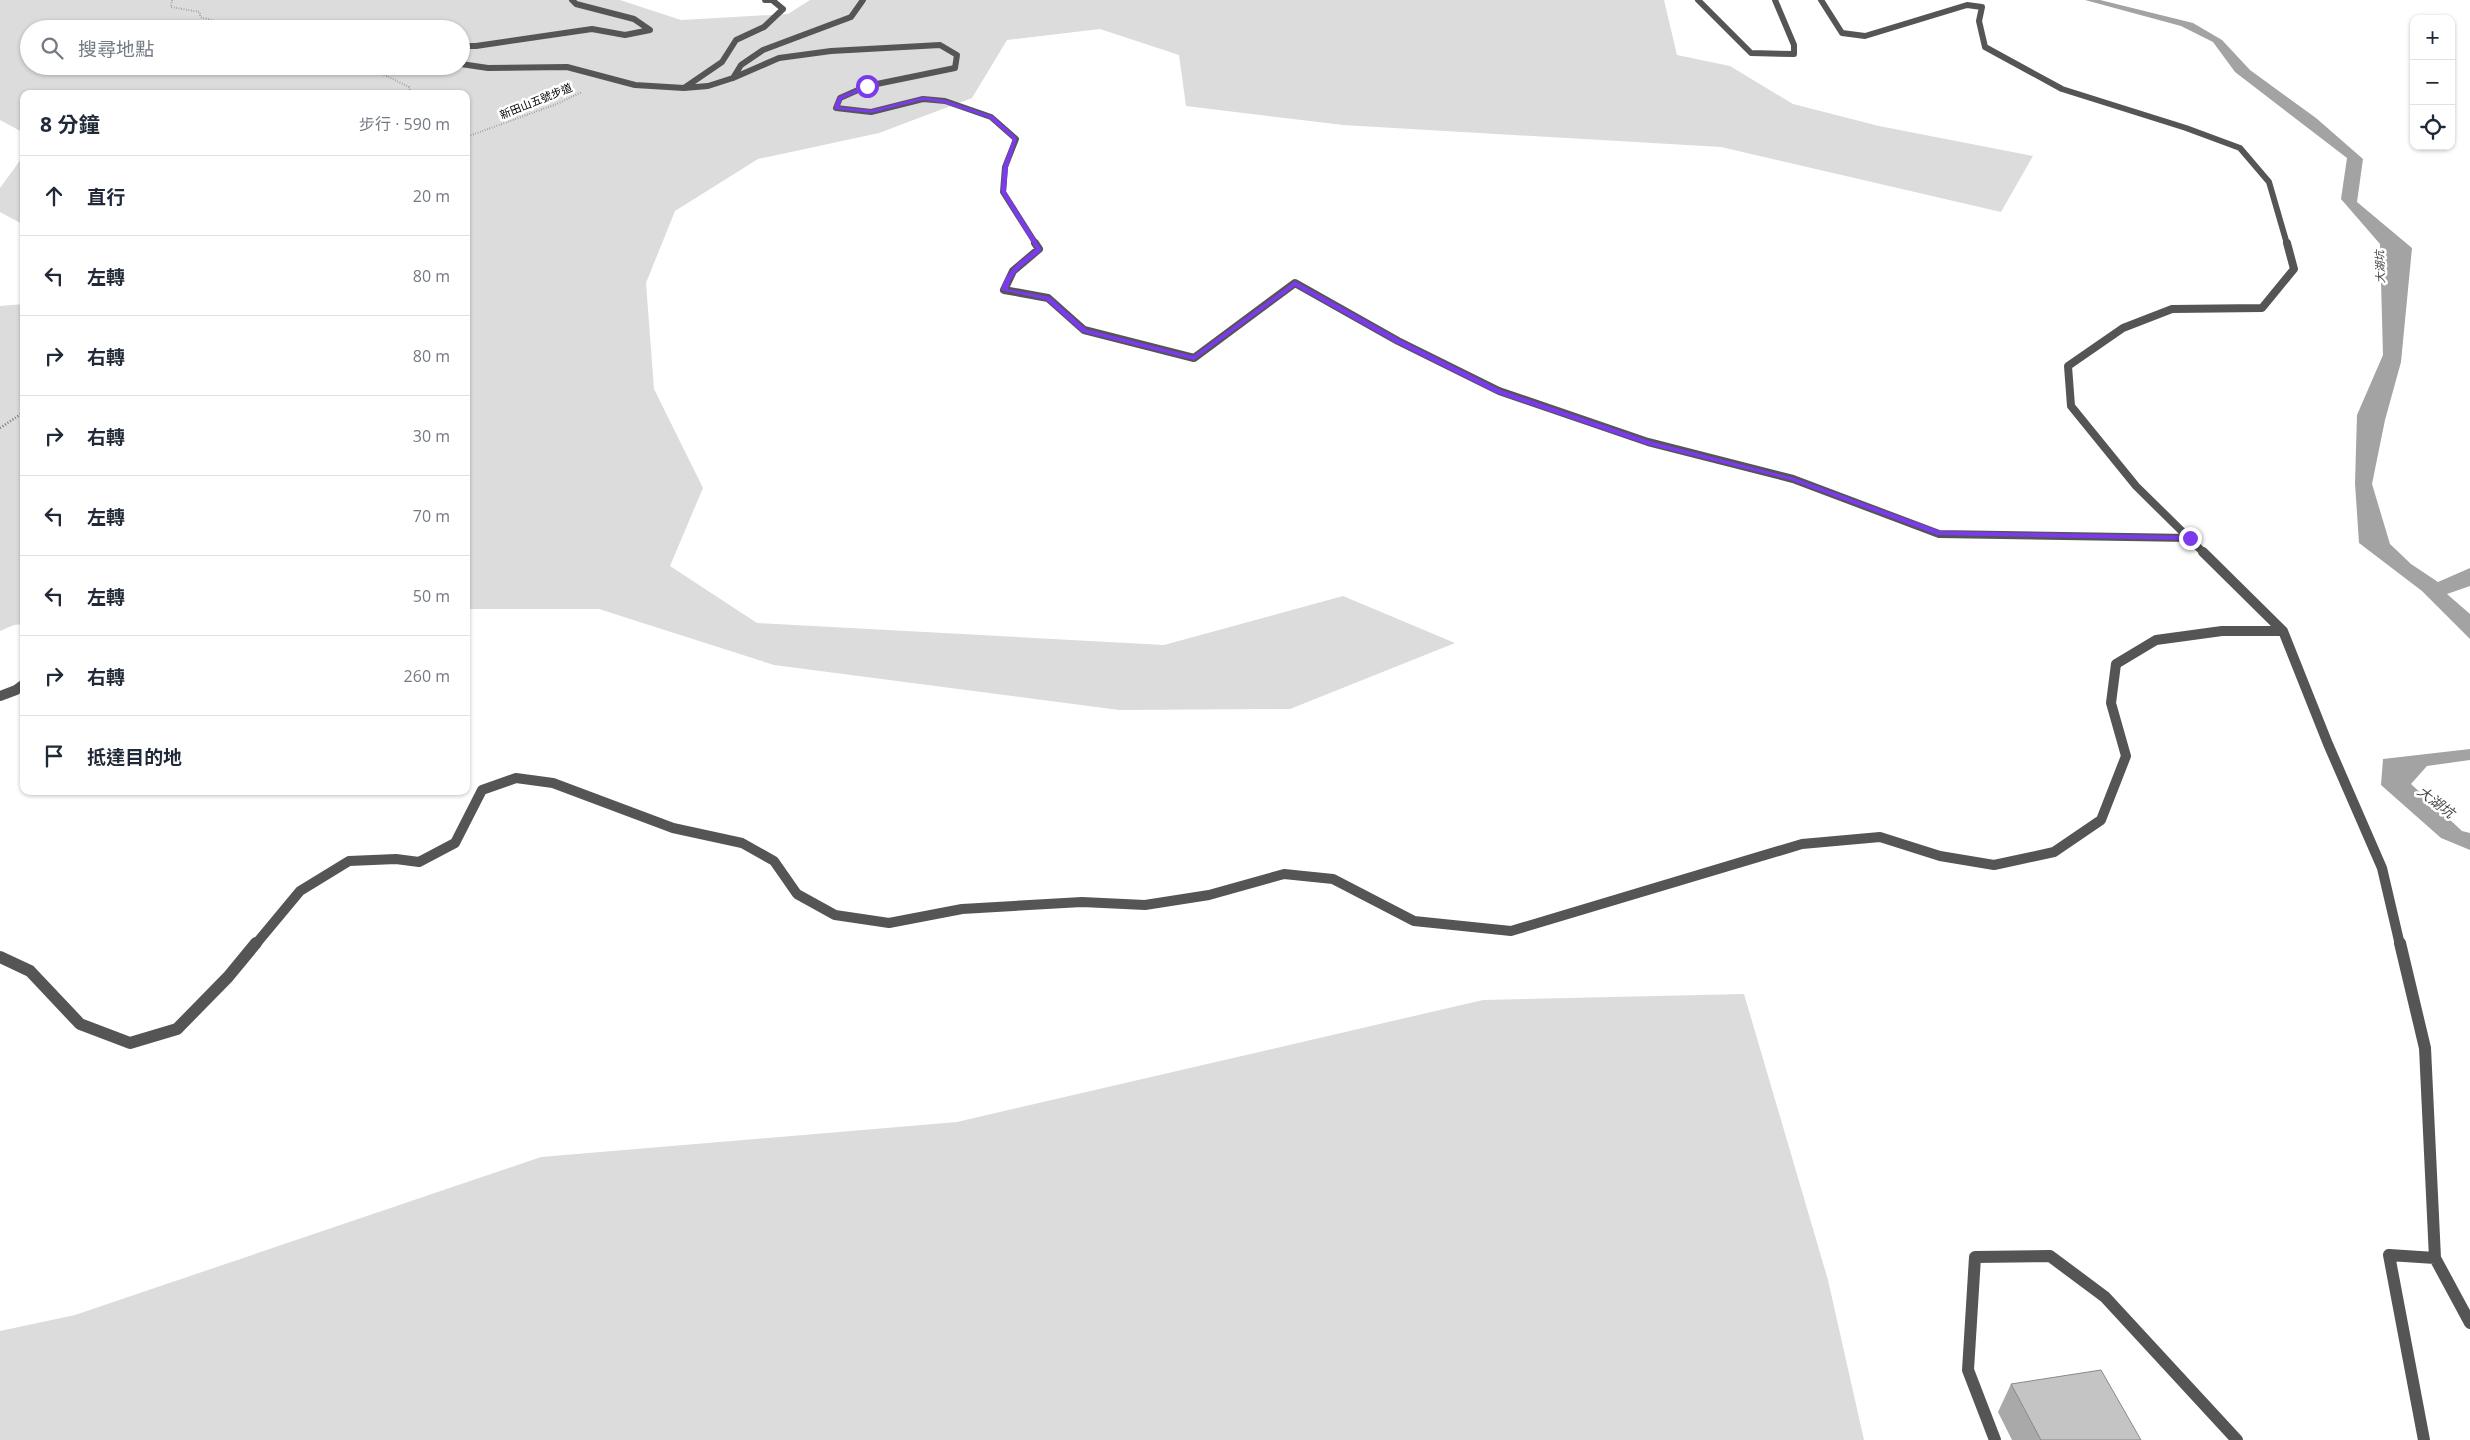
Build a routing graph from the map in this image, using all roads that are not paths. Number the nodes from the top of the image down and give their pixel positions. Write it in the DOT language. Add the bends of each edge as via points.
graph roads {
  1 [pos="572,0"];
  2 [pos="765,0"];
  3 [pos="863,0"];
  4 [pos="1698,0"];
  5 [pos="1775,0"];
  6 [pos="1821,0"];
  7 [pos="470,46"];
  8 [pos="470,65"];
  9 [pos="733,78"];
  10 [pos="684,88"];
  11 [pos="2190,538"];
  12 [pos="2283,631"];
  13 [pos="20,687"];
  14 [pos="0,696"];
  15 [pos="0,958"];
  16 [pos="2435,1258"];
  17 [pos="2470,1323"];
  18 [pos="1995,1440"];
  19 [pos="2237,1440"];
  20 [pos="2424,1440"];
  1 -- 7 [label="lane" via="576,4 634,19 650,30 625,35 592,29"];
  2 -- 10 [label="lane" via="772,0 783,9 764,27 736,40 722,62"];
  3 -- 9 [label="lane" via="851,17 763,50 741,65"];
  4 -- 5 [label="lane" via="1752,53 1794,54 1794,45"];
  6 -- 11 [label="lane" via="1842,33 1865,36 1967,6 1982,7 1979,20 1985,47 2062,89 2240,148 2269,182 2294,269 2262,308 2172,309 2123,328 2068,366 2071,406 2136,486"];
  8 -- 10 [label="lane" via="567,67 634,85"];
  9 -- 10 [label="lane" via="708,86"];
  9 -- 11 [label="lane" via="779,58 831,51 940,45 957,55 955,68 867,86 840,98 836,108 871,112 923,98 945,101 991,117 1016,139 1005,167 1004,192 1039,250 1015,268 1004,290 1048,298 1084,330 1194,358 1295,283 1398,341 1498,391 1648,442 1793,479 1939,534"];
  11 -- 12 [label="lane"];
  12 -- 15 [label="lane" via="2222,631 2156,640 2116,664 2111,703 2126,756 2101,820 2054,852 1994,865 1940,856 1880,836 1802,844 1510,931 1414,921 1333,879 1284,874 1209,895 1145,906 1082,902 971,908 889,923 835,915 804,899 796,894 774,861 742,843 673,828 553,783 516,778 482,790 455,843 419,862 396,859 349,861 300,892 228,976 177,1029 130,1043 80,1024 30,971"];
  12 -- 16 [label="lane" via="2382,868 2424,1048"];
  13 -- 14 [label="lane"];
  16 -- 17 [label="lane"];
  16 -- 20 [label="lane" via="2389,1255"];
  18 -- 19 [label="lane" via="1968,1370 1975,1257 2050,1256 2105,1297"];
}
